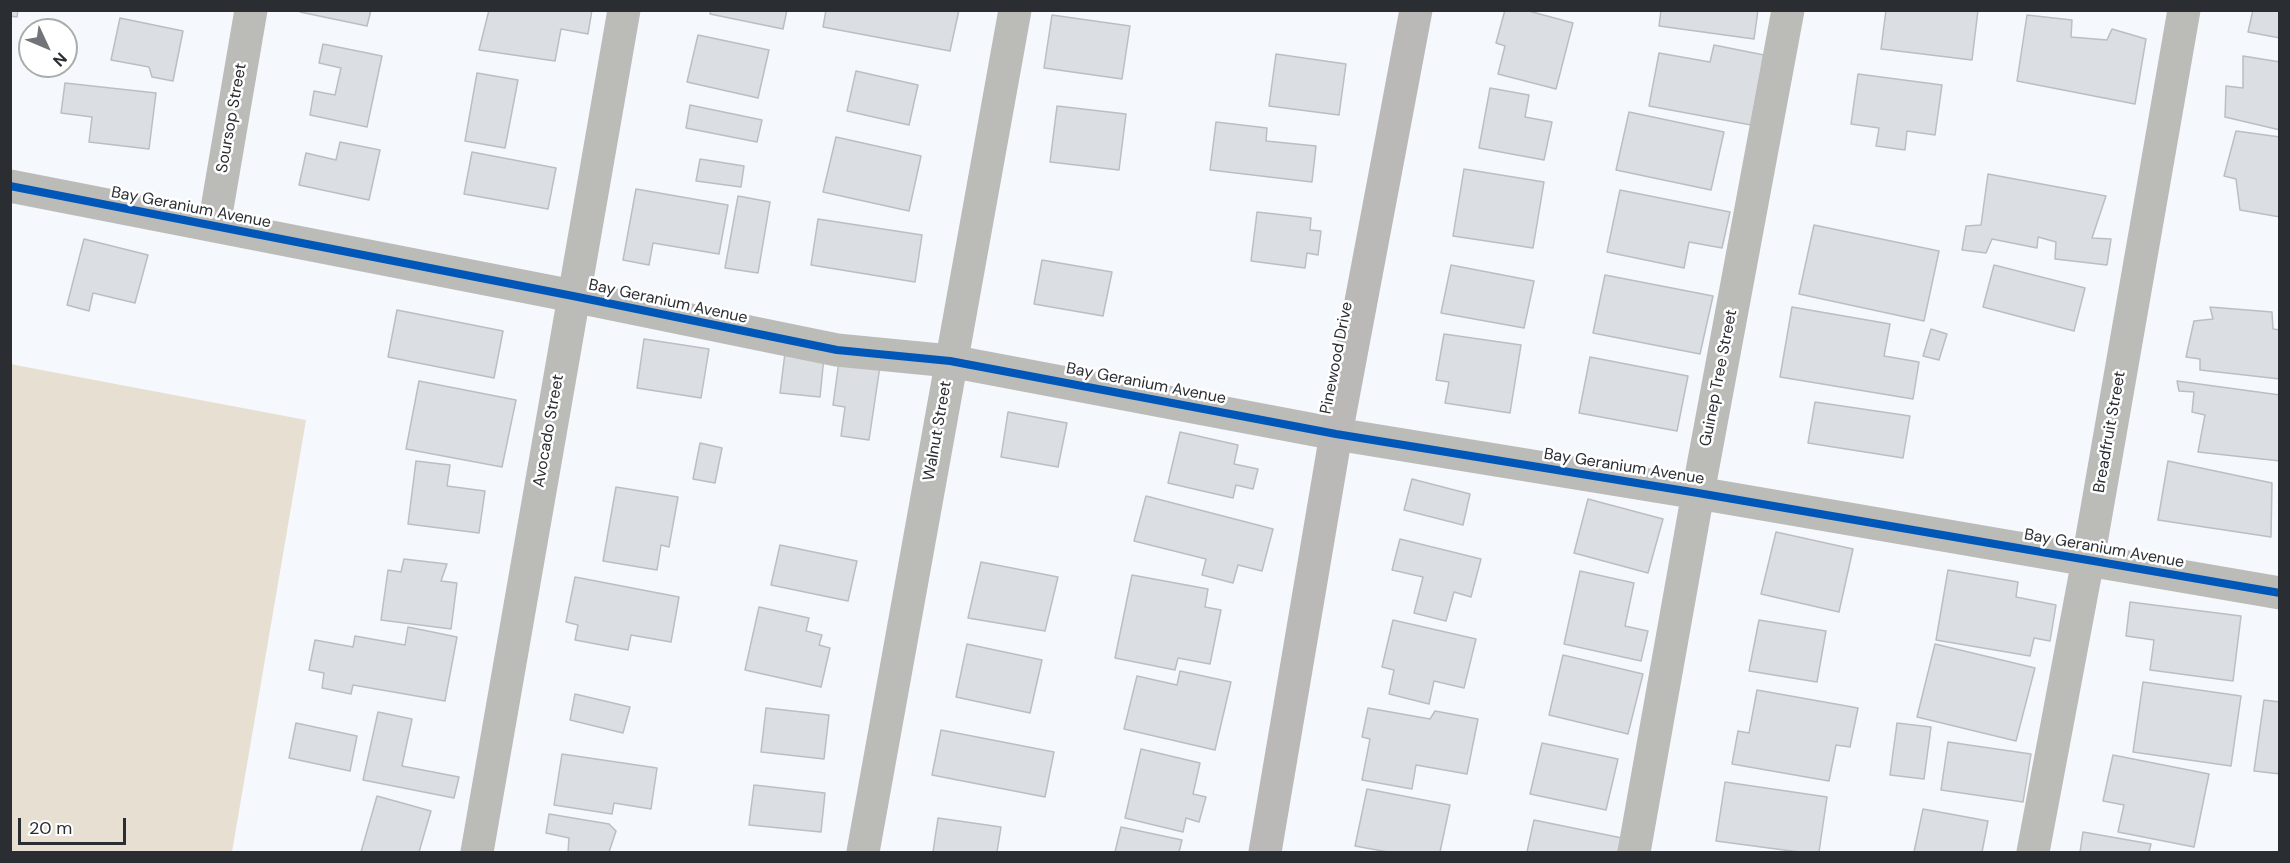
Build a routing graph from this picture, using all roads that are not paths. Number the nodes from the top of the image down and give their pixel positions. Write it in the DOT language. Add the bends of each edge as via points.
graph roads {
  1 [pos="251,10"];
  2 [pos="624,10"];
  3 [pos="1015,10"];
  4 [pos="1416,10"];
  5 [pos="1788,10"];
  6 [pos="2184,10"];
  7 [pos="10,186"];
  8 [pos="214,226"];
  9 [pos="573,296"];
  10 [pos="950,361"];
  11 [pos="1336,434"];
  12 [pos="1698,493"];
  13 [pos="2088,560"];
  14 [pos="2280,593"];
  15 [pos="477,852"];
  16 [pos="863,852"];
  17 [pos="1265,852"];
  18 [pos="1634,852"];
  19 [pos="2033,852"];
  1 -- 8 [label="street, Soursop Street"];
  2 -- 9 [label="street, Avocado Street"];
  3 -- 10 [label="street, Walnut Street"];
  4 -- 11 [label="main road, Pinewood Drive"];
  5 -- 12 [label="street, Guinep Tree Street"];
  6 -- 13 [label="street, Breadfruit Street"];
  7 -- 8 [label="street, Bay Geranium Avenue"];
  8 -- 9 [label="street, Bay Geranium Avenue"];
  9 -- 10 [label="street, Bay Geranium Avenue" via="837,350"];
  9 -- 15 [label="street, Avocado Street"];
  10 -- 11 [label="street, Bay Geranium Avenue"];
  10 -- 16 [label="street, Walnut Street"];
  11 -- 12 [label="street, Bay Geranium Avenue"];
  11 -- 17 [label="main road, Pinewood Drive"];
  12 -- 13 [label="street, Bay Geranium Avenue"];
  12 -- 18 [label="street, Guinep Tree Street"];
  13 -- 14 [label="street, Bay Geranium Avenue"];
  13 -- 19 [label="street, Breadfruit Street"];
}
